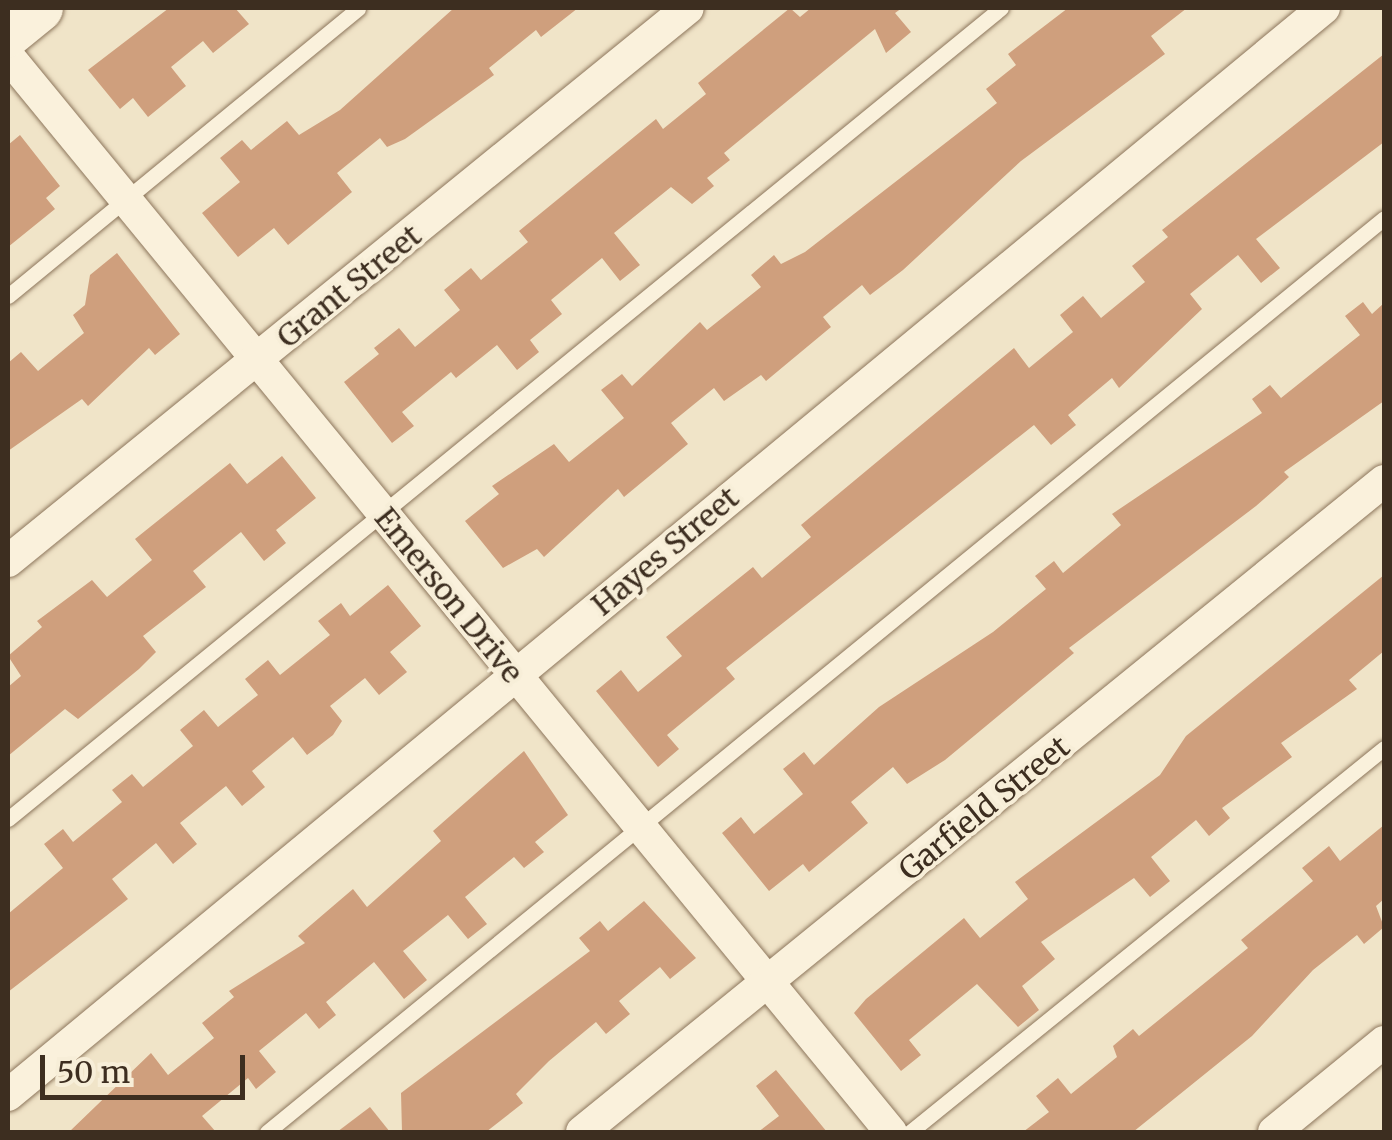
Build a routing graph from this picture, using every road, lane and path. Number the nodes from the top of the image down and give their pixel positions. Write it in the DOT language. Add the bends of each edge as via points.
graph roads {
  1 [pos="40,8"];
  2 [pos="358,8"];
  3 [pos="688,8"];
  4 [pos="1001,8"];
  5 [pos="1324,8"];
  6 [pos="8,34"];
  7 [pos="8,56"];
  8 [pos="125,200"];
  9 [pos="1384,218"];
  10 [pos="8,296"];
  11 [pos="258,362"];
  12 [pos="1384,482"];
  13 [pos="382,513"];
  14 [pos="8,561"];
  15 [pos="515,674"];
  16 [pos="1384,748"];
  17 [pos="8,819"];
  18 [pos="640,826"];
  19 [pos="769,983"];
  20 [pos="1384,1042"];
  21 [pos="8,1095"];
  22 [pos="267,1132"];
  23 [pos="582,1132"];
  24 [pos="892,1132"];
  25 [pos="910,1132"];
  26 [pos="1274,1132"];
  1 -- 6 [label="street"];
  2 -- 8 [label="lane"];
  3 -- 11 [label="street, Grant Street"];
  4 -- 13 [label="lane"];
  5 -- 15 [label="street, Hayes Street"];
  7 -- 8 [label="street, Emerson Drive"];
  8 -- 10 [label="lane"];
  8 -- 11 [label="street, Emerson Drive"];
  9 -- 18 [label="lane"];
  11 -- 13 [label="street, Emerson Drive"];
  11 -- 14 [label="street, Grant Street"];
  12 -- 19 [label="street, Garfield Street"];
  13 -- 15 [label="street, Emerson Drive"];
  13 -- 17 [label="lane"];
  15 -- 18 [label="street, Emerson Drive"];
  15 -- 21 [label="street, Hayes Street"];
  16 -- 25 [label="lane"];
  18 -- 19 [label="street, Emerson Drive"];
  18 -- 22 [label="lane"];
  19 -- 23 [label="street, Garfield Street"];
  19 -- 24 [label="street, Emerson Drive"];
  20 -- 26 [label="street"];
}
